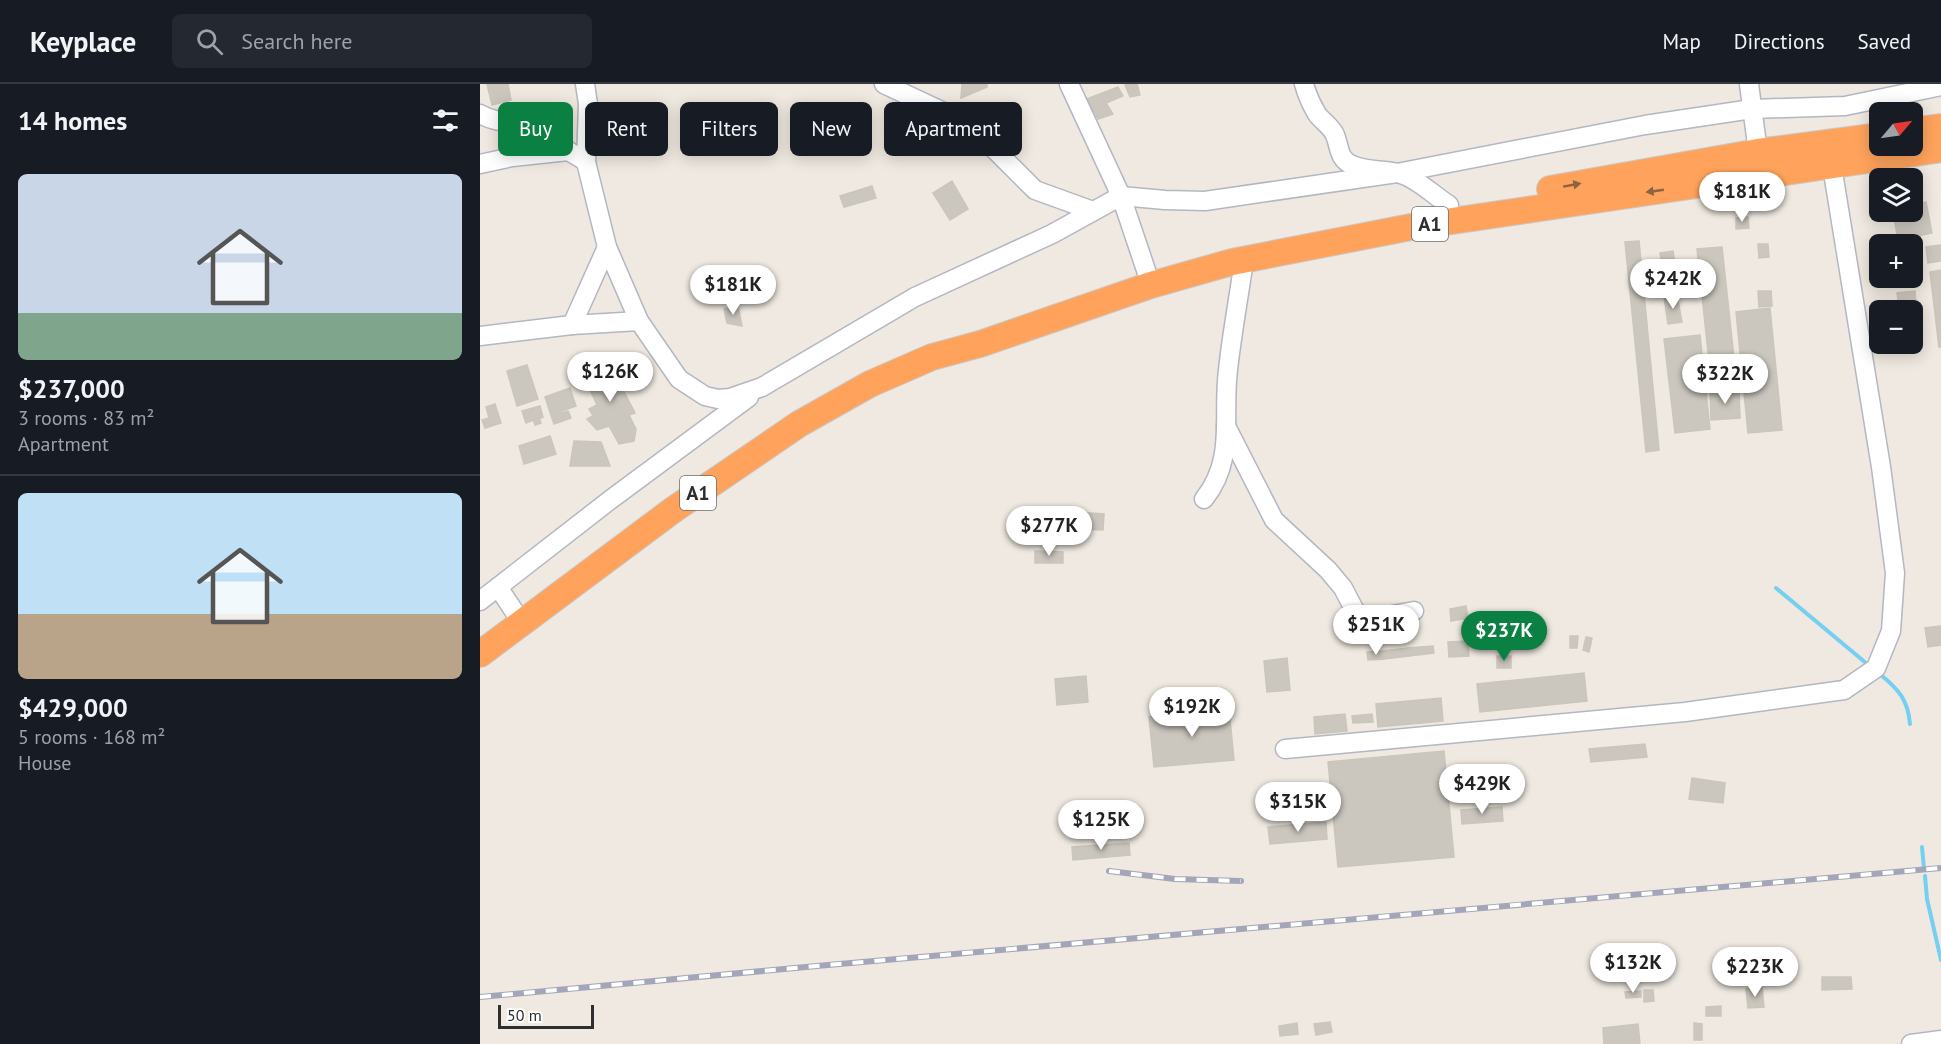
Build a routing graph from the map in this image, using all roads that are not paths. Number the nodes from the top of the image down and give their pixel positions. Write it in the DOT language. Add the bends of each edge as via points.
graph roads {
  1 [pos="585,84"];
  2 [pos="884,84"];
  3 [pos="1069,84"];
  4 [pos="1304,84"];
  5 [pos="1749,84"];
  6 [pos="1941,86"];
  7 [pos="1752,109"];
  8 [pos="480,114"];
  9 [pos="498,121"];
  10 [pos="1941,127"];
  11 [pos="1923,129"];
  12 [pos="1869,140"];
  13 [pos="1941,149"];
  14 [pos="1758,152"];
  15 [pos="573,154"];
  16 [pos="1830,154"];
  17 [pos="521,156"];
  18 [pos="586,162"];
  19 [pos="480,164"];
  20 [pos="1397,173"];
  21 [pos="1121,196"];
  22 [pos="1449,205"];
  23 [pos="1093,212"];
  24 [pos="607,247"];
  25 [pos="1244,260"];
  26 [pos="1148,278"];
  27 [pos="639,321"];
  28 [pos="572,325"];
  29 [pos="480,336"];
  30 [pos="762,387"];
  31 [pos="1226,426"];
  32 [pos="1204,499"];
  33 [pos="498,587"];
  34 [pos="480,601"];
  35 [pos="1414,611"];
  36 [pos="522,622"];
  37 [pos="480,654"];
  38 [pos="1285,749"];
  39 [pos="1941,1040"];
  40 [pos="1911,1044"];
  1 -- 18 [label="street"];
  2 -- 23 [label="street" via="952,116 982,137 1035,190"];
  3 -- 21 [label="street"];
  4 -- 20 [label="street" via="1318,115 1335,135 1343,159 1362,169"];
  5 -- 7 [label="street"];
  6 -- 7 [label="street" via="1845,106"];
  7 -- 14 [label="street"];
  7 -- 20 [label="street" via="1583,136"];
  8 -- 9 [label="street"];
  10 -- 11 [label="highway"];
  12 -- 16 [label="highway, A1"];
  13 -- 16 [label="highway, A1"];
  14 -- 16 [label="highway, A1"];
  22 -- 14 [label="highway, A1, one-way"];
  15 -- 18 [label="street"];
  16 -- 25 [label="highway, A1, one-way"];
  16 -- 38 [label="street" via="1881,467 1894,573 1891,631 1876,668 1844,690 1685,712"];
  17 -- 19 [label="street"];
  18 -- 24 [label="street"];
  20 -- 21 [label="street" via="1205,201"];
  20 -- 22 [label="street" via="1420,183"];
  21 -- 23 [label="street"];
  21 -- 26 [label="street"];
  22 -- 26 [label="highway, A1" via="1228,248"];
  23 -- 30 [label="street" via="915,297"];
  24 -- 27 [label="street"];
  24 -- 28 [label="street"];
  25 -- 26 [label="highway, A1"];
  25 -- 31 [label="street" via="1227,371"];
  26 -- 36 [label="highway, A1" via="981,344 932,357 870,384 799,424 673,510"];
  27 -- 28 [label="street"];
  27 -- 30 [label="street" via="680,379 705,396 730,398"];
  28 -- 29 [label="street"];
  30 -- 33 [label="street"];
  31 -- 32 [label="street" via="1224,463"];
  31 -- 35 [label="street" via="1274,520 1328,570 1355,611 1366,620"];
  33 -- 34 [label="street"];
  33 -- 36 [label="street"];
  36 -- 37 [label="highway, A1"];
  39 -- 40 [label="street"];
}
